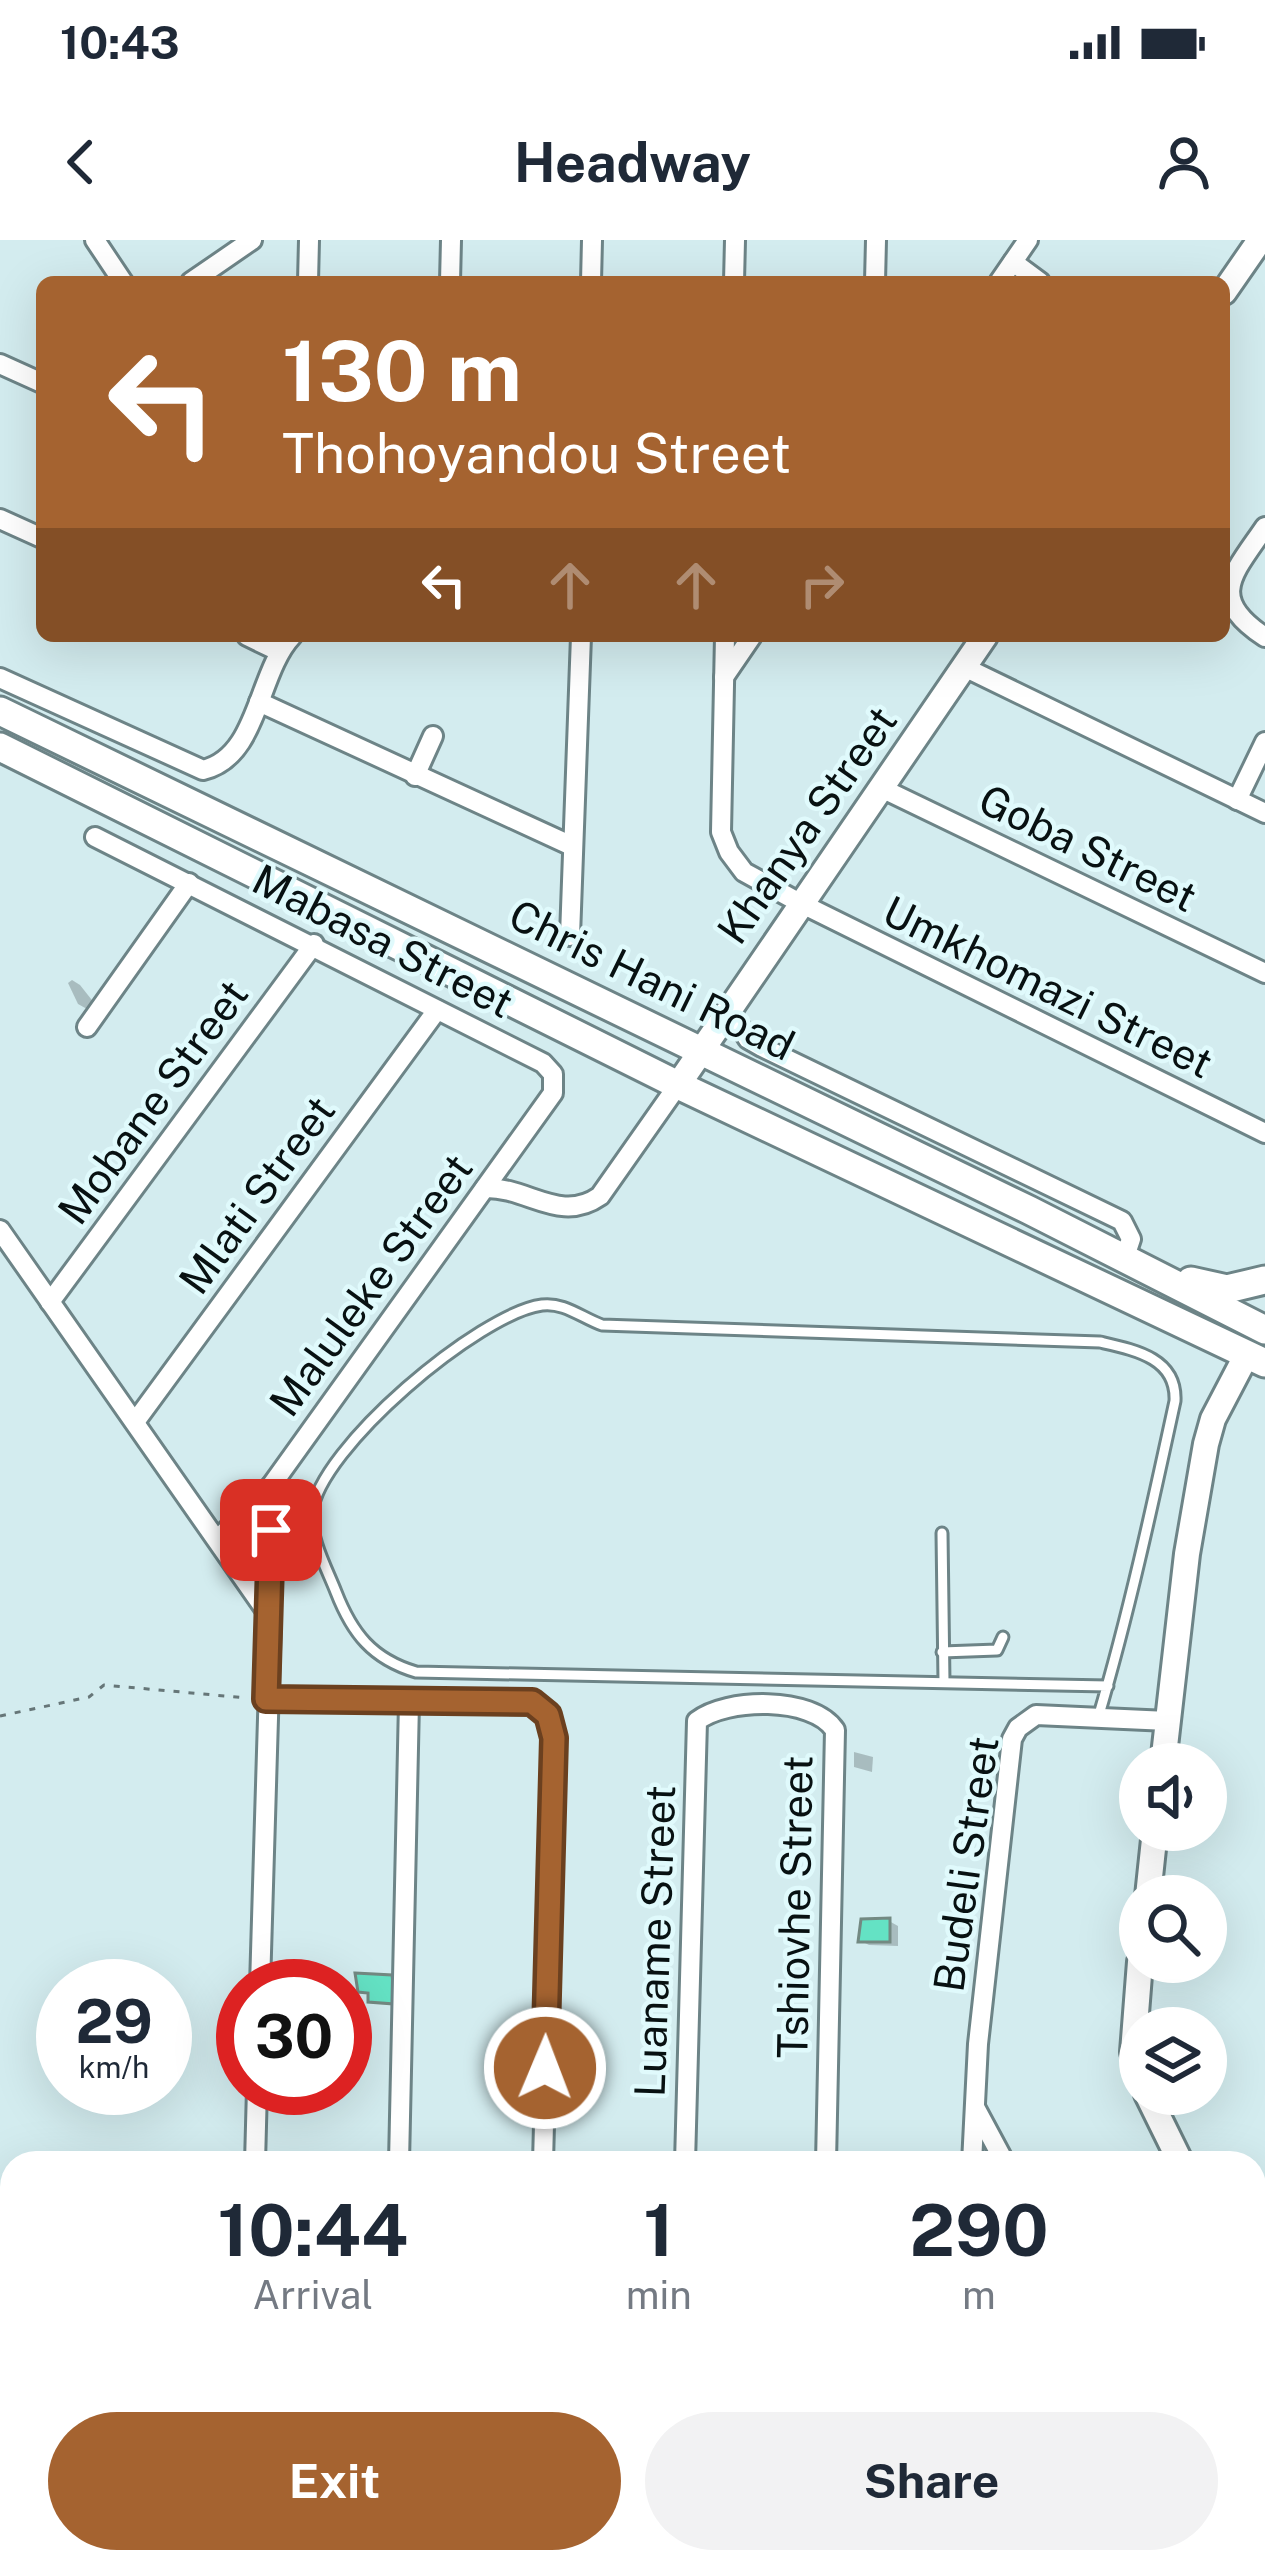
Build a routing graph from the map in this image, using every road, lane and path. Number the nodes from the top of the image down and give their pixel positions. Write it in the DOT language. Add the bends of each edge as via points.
graph roads {
  1 [pos="94,240"];
  2 [pos="252,240"];
  3 [pos="309,240"];
  4 [pos="451,240"];
  5 [pos="592,240"];
  6 [pos="735,240"];
  7 [pos="876,240"];
  8 [pos="1028,240"];
  9 [pos="1260,240"];
  10 [pos="1013,262"];
  11 [pos="119,276"];
  12 [pos="200,276"];
  13 [pos="308,276"];
  14 [pos="450,276"];
  15 [pos="591,276"];
  16 [pos="734,276"];
  17 [pos="875,276"];
  18 [pos="1003,276"];
  19 [pos="1032,276"];
  20 [pos="1230,283"];
  21 [pos="0,364"];
  22 [pos="36,380"];
  23 [pos="0,519"];
  24 [pos="1265,527"];
  25 [pos="36,535"];
  26 [pos="1230,585"];
  27 [pos="1230,596"];
  28 [pos="1265,638"];
  29 [pos="259,642"];
  30 [pos="286,642"];
  31 [pos="581,642"];
  32 [pos="724,642"];
  33 [pos="748,642"];
  34 [pos="981,642"];
  35 [pos="278,651"];
  36 [pos="964,667"];
  37 [pos="724,677"];
  38 [pos="0,678"];
  39 [pos="259,702"];
  40 [pos="0,712"];
  41 [pos="433,736"];
  42 [pos="1265,742"];
  43 [pos="0,747"];
  44 [pos="415,776"];
  45 [pos="879,787"];
  46 [pos="1237,800"];
  47 [pos="1265,814"];
  48 [pos="95,837"];
  49 [pos="572,846"];
  50 [pos="190,883"];
  51 [pos="800,903"];
  52 [pos="570,936"];
  53 [pos="314,944"];
  54 [pos="1265,973"];
  55 [pos="728,1008"];
  56 [pos="437,1010"];
  57 [pos="87,1027"];
  58 [pos="700,1052"];
  59 [pos="543,1063"];
  60 [pos="677,1085"];
  61 [pos="1265,1133"];
  62 [pos="485,1188"];
  63 [pos="0,1229"];
  64 [pos="1135,1266"];
  65 [pos="1265,1280"];
  66 [pos="50,1302"];
  67 [pos="1263,1325"];
  68 [pos="1256,1358"];
  69 [pos="135,1422"];
  70 [pos="271,1486"];
  71 [pos="942,1533"];
  72 [pos="218,1539"];
  73 [pos="271,1618"];
  74 [pos="1003,1636"];
  75 [pos="942,1652"];
  76 [pos="944,1682"];
  77 [pos="1108,1685"];
  78 [pos="266,1699"];
  79 [pos="409,1702"];
  80 [pos="0,1716"];
  81 [pos="1098,1718"];
  82 [pos="697,1721"];
  83 [pos="1168,1721"];
  84 [pos="1165,1743"];
  85 [pos="261,1959"];
  86 [pos="974,2105"];
  87 [pos="256,2115"];
  88 [pos="1157,2115"];
  89 [pos="255,2151"];
  90 [pos="399,2151"];
  91 [pos="543,2151"];
  92 [pos="685,2151"];
  93 [pos="826,2151"];
  94 [pos="972,2151"];
  95 [pos="999,2151"];
  96 [pos="1175,2151"];
  1 -- 11 [label="street"];
  2 -- 12 [label="street"];
  3 -- 13 [label="street"];
  4 -- 14 [label="street"];
  5 -- 15 [label="street"];
  6 -- 16 [label="street"];
  7 -- 17 [label="street"];
  8 -- 10 [label="street"];
  9 -- 20 [label="street"];
  10 -- 18 [label="street"];
  10 -- 19 [label="street"];
  21 -- 22 [label="street"];
  23 -- 25 [label="street"];
  24 -- 26 [label="street"];
  27 -- 28 [label="street" via="1233,611"];
  29 -- 35 [label="street"];
  30 -- 35 [label="street"];
  31 -- 49 [label="street"];
  32 -- 37 [label="street, Umkhomazi Street"];
  33 -- 37 [label="street"];
  34 -- 36 [label="street, Khanya Street"];
  35 -- 39 [label="street"];
  36 -- 45 [label="street, Khanya Street"];
  36 -- 46 [label="street"];
  37 -- 51 [label="street, Umkhomazi Street" via="724,842 744,872"];
  38 -- 39 [label="street" via="202,770 232,756"];
  39 -- 44 [label="street"];
  40 -- 58 [label="main road, Chris Hani Road"];
  41 -- 44 [label="street"];
  42 -- 46 [label="street"];
  43 -- 60 [label="main road, Chris Hani Road"];
  44 -- 49 [label="street"];
  45 -- 51 [label="street, Khanya Street"];
  45 -- 54 [label="street, Goba Street"];
  46 -- 47 [label="street"];
  48 -- 50 [label="street, Mabasa Street"];
  49 -- 52 [label="street"];
  50 -- 53 [label="street, Mabasa Street"];
  50 -- 57 [label="street, Mabasa Street"];
  51 -- 55 [label="street, Khanya Street"];
  51 -- 61 [label="street, Umkhomazi Street"];
  53 -- 56 [label="street, Mabasa Street"];
  53 -- 66 [label="street, Mobane Street"];
  55 -- 58 [label="street, Khanya Street"];
  55 -- 64 [label="street" via="762,1047 1122,1221"];
  56 -- 59 [label="street, Mabasa Street"];
  56 -- 69 [label="street, Mlati Street"];
  58 -- 60 [label="street, Khanya Street"];
  58 -- 64 [label="main road, Chris Hani Road"];
  59 -- 62 [label="street, Maluleke Street" via="554,1075 553,1093"];
  60 -- 62 [label="street, Khanya Street" via="591,1203 559,1209"];
  60 -- 68 [label="main road, Chris Hani Road"];
  62 -- 70 [label="street, Maluleke Street"];
  63 -- 66 [label="street"];
  64 -- 65 [label="main road" via="1227,1289"];
  64 -- 67 [label="main road, Chris Hani Road"];
  66 -- 69 [label="street"];
  67 -- 68 [label="street"];
  68 -- 83 [label="street" via="1206,1444"];
  69 -- 72 [label="street"];
  70 -- 72 [label="street, Maluleke Street"];
  70 -- 73 [label="street"];
  71 -- 75 [label="lane"];
  72 -- 73 [label="street"];
  73 -- 78 [label="street"];
  74 -- 75 [label="lane" via="993,1651"];
  75 -- 76 [label="lane"];
  76 -- 77 [label="lane"];
  76 -- 77 [label="lane" via="447,1674 398,1666 367,1647 343,1609 313,1530 318,1491 357,1435 404,1390 481,1334 546,1304 602,1325 1128,1348 1169,1371 1176,1385"];
  77 -- 81 [label="lane"];
  78 -- 79 [label="street"];
  78 -- 80 [label="path" via="104,1685 89,1697"];
  78 -- 85 [label="street"];
  79 -- 90 [label="street"];
  79 -- 91 [label="street" via="532,1702 551,1723"];
  81 -- 83 [label="street, Budeli Street"];
  81 -- 86 [label="street, Budeli Street" via="1036,1715 1012,1739"];
  82 -- 92 [label="street, Luaname Street"];
  82 -- 93 [label="street, Tshiovhe Street" via="731,1706 804,1708 835,1730"];
  83 -- 84 [label="street"];
  86 -- 94 [label="street, Budeli Street"];
  86 -- 95 [label="street"];
  87 -- 89 [label="street"];
  88 -- 96 [label="street"];
}
